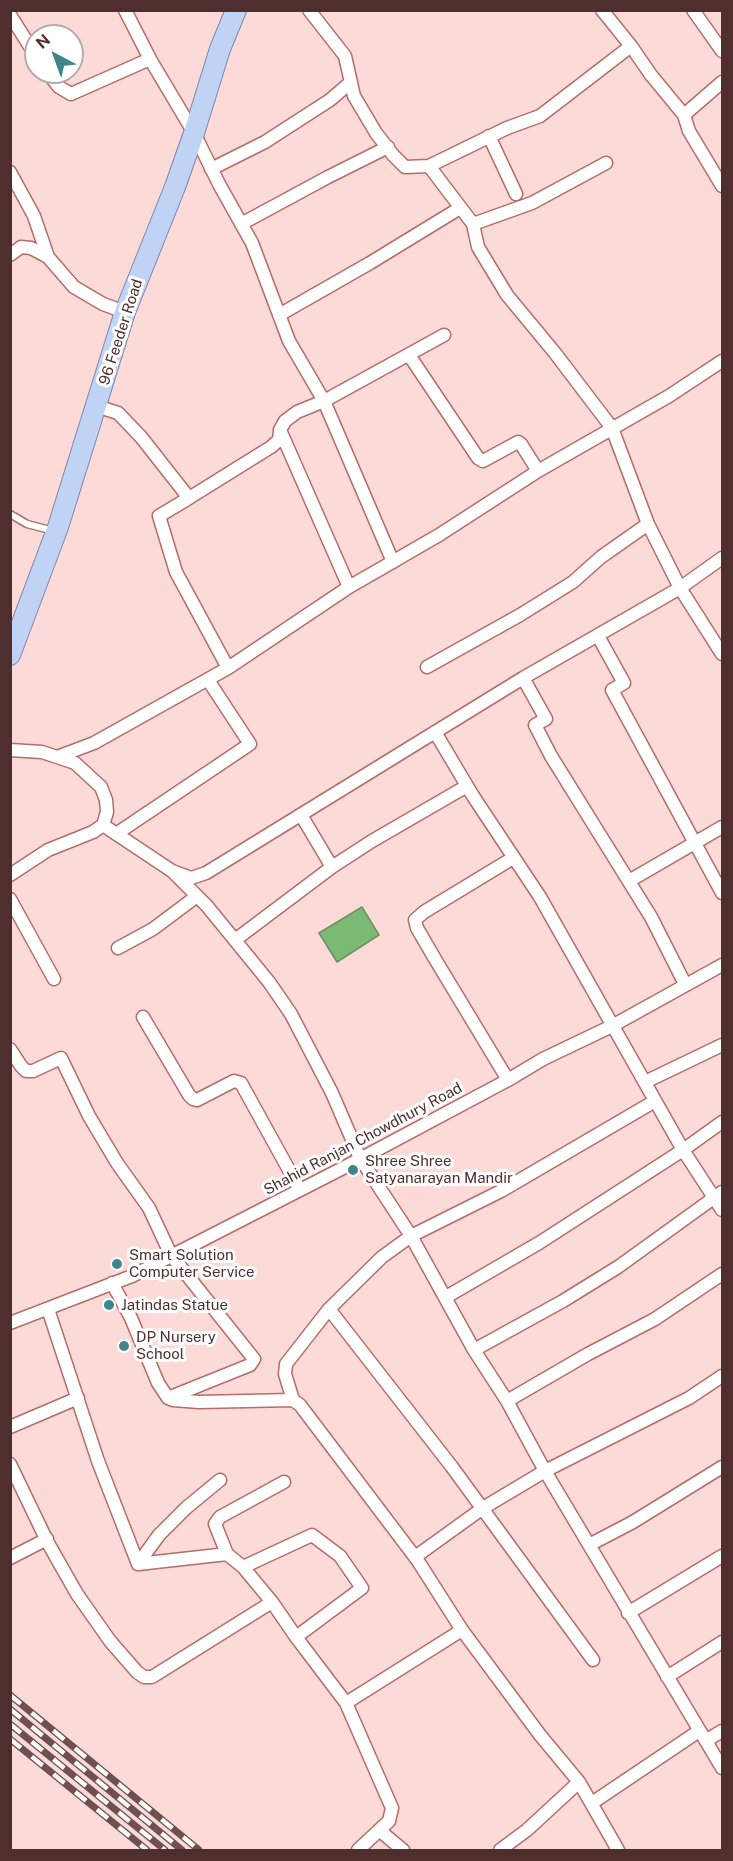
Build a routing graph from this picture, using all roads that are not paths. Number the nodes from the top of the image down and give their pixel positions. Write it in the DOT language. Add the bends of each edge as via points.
graph roads {
  1 [pos="124,10"];
  2 [pos="236,10"];
  3 [pos="309,10"];
  4 [pos="602,10"];
  5 [pos="693,10"];
  6 [pos="10,15"];
  7 [pos="24,37"];
  8 [pos="631,46"];
  9 [pos="723,51"];
  10 [pos="150,59"];
  11 [pos="351,82"];
  12 [pos="723,82"];
  13 [pos="56,84"];
  14 [pos="684,114"];
  15 [pos="194,133"];
  16 [pos="489,136"];
  17 [pos="388,147"];
  18 [pos="606,163"];
  19 [pos="429,166"];
  20 [pos="211,169"];
  21 [pos="10,172"];
  22 [pos="723,186"];
  23 [pos="516,194"];
  24 [pos="460,208"];
  25 [pos="241,224"];
  26 [pos="473,224"];
  27 [pos="10,255"];
  28 [pos="48,257"];
  29 [pos="125,312"];
  30 [pos="279,315"];
  31 [pos="444,335"];
  32 [pos="409,355"];
  33 [pos="723,362"];
  34 [pos="324,401"];
  35 [pos="96,406"];
  36 [pos="612,428"];
  37 [pos="280,430"];
  38 [pos="538,471"];
  39 [pos="189,498"];
  40 [pos="10,514"];
  41 [pos="648,524"];
  42 [pos="55,532"];
  43 [pos="723,558"];
  44 [pos="393,562"];
  45 [pos="349,587"];
  46 [pos="680,588"];
  47 [pos="598,636"];
  48 [pos="718,636"];
  49 [pos="723,654"];
  50 [pos="10,655"];
  51 [pos="427,667"];
  52 [pos="228,668"];
  53 [pos="523,678"];
  54 [pos="208,680"];
  55 [pos="435,732"];
  56 [pos="10,750"];
  57 [pos="57,757"];
  58 [pos="467,786"];
  59 [pos="301,815"];
  60 [pos="103,825"];
  61 [pos="723,827"];
  62 [pos="116,834"];
  63 [pos="696,843"];
  64 [pos="513,858"];
  65 [pos="332,867"];
  66 [pos="172,871"];
  67 [pos="10,875"];
  68 [pos="629,881"];
  69 [pos="723,893"];
  70 [pos="197,896"];
  71 [pos="10,899"];
  72 [pos="235,940"];
  73 [pos="118,948"];
  74 [pos="723,965"];
  75 [pos="54,979"];
  76 [pos="684,984"];
  77 [pos="143,1017"];
  78 [pos="612,1026"];
  79 [pos="723,1045"];
  80 [pos="10,1049"];
  81 [pos="508,1080"];
  82 [pos="645,1082"];
  83 [pos="655,1101"];
  84 [pos="723,1122"];
  85 [pos="683,1150"];
  86 [pos="360,1158"];
  87 [pos="300,1190"];
  88 [pos="718,1195"];
  89 [pos="723,1210"];
  90 [pos="411,1236"];
  91 [pos="171,1255"];
  92 [pos="723,1274"];
  93 [pos="112,1283"];
  94 [pos="446,1297"];
  95 [pos="48,1309"];
  96 [pos="329,1309"];
  97 [pos="10,1323"];
  98 [pos="474,1350"];
  99 [pos="723,1376"];
  100 [pos="78,1398"];
  101 [pos="168,1398"];
  102 [pos="293,1400"];
  103 [pos="507,1401"];
  104 [pos="10,1427"];
  105 [pos="10,1464"];
  106 [pos="723,1467"];
  107 [pos="544,1471"];
  108 [pos="220,1480"];
  109 [pos="284,1482"];
  110 [pos="16,1490"];
  111 [pos="483,1508"];
  112 [pos="47,1539"];
  113 [pos="589,1545"];
  114 [pos="227,1554"];
  115 [pos="723,1556"];
  116 [pos="415,1557"];
  117 [pos="10,1558"];
  118 [pos="138,1563"];
  119 [pos="243,1566"];
  120 [pos="272,1602"];
  121 [pos="628,1613"];
  122 [pos="462,1630"];
  123 [pos="296,1637"];
  124 [pos="723,1642"];
  125 [pos="592,1660"];
  126 [pos="667,1677"];
  127 [pos="346,1703"];
  128 [pos="723,1731"];
  129 [pos="703,1736"];
  130 [pos="723,1768"];
  131 [pos="579,1782"];
  132 [pos="592,1803"];
  133 [pos="379,1830"];
  134 [pos="358,1851"];
  135 [pos="403,1851"];
  136 [pos="500,1851"];
  137 [pos="618,1851"];
  1 -- 10 [label="street"];
  2 -- 15 [label="main road, 96 Feeder Road"];
  3 -- 11 [label="street" via="345,56"];
  4 -- 8 [label="street"];
  5 -- 9 [label="street"];
  6 -- 7 [label="street"];
  8 -- 14 [label="street"];
  8 -- 16 [label="street" via="540,116"];
  10 -- 13 [label="street" via="70,94"];
  10 -- 15 [label="street"];
  11 -- 17 [label="street" via="354,96"];
  11 -- 20 [label="street" via="265,142"];
  12 -- 14 [label="street"];
  14 -- 22 [label="street" via="689,131"];
  15 -- 20 [label="street"];
  15 -- 29 [label="main road, 96 Feeder Road"];
  16 -- 19 [label="street"];
  16 -- 23 [label="street"];
  17 -- 19 [label="street" via="405,167"];
  17 -- 25 [label="street"];
  18 -- 26 [label="street" via="532,204"];
  19 -- 24 [label="street"];
  20 -- 25 [label="street"];
  21 -- 28 [label="street" via="34,216"];
  24 -- 26 [label="street"];
  24 -- 30 [label="street"];
  25 -- 30 [label="street"];
  26 -- 36 [label="street" via="477,247 507,295"];
  27 -- 28 [label="street" via="21,247"];
  28 -- 29 [label="street" via="74,287"];
  29 -- 35 [label="main road, 96 Feeder Road"];
  30 -- 34 [label="street" via="289,341"];
  31 -- 32 [label="street"];
  32 -- 34 [label="street"];
  32 -- 38 [label="street" via="478,458 483,462 518,442"];
  33 -- 36 [label="street"];
  34 -- 37 [label="street" via="297,411"];
  34 -- 44 [label="street"];
  35 -- 39 [label="street" via="118,413"];
  35 -- 42 [label="main road, 96 Feeder Road"];
  36 -- 38 [label="street"];
  36 -- 41 [label="street"];
  37 -- 39 [label="street" via="279,440 271,447"];
  37 -- 45 [label="street"];
  38 -- 44 [label="street"];
  39 -- 52 [label="street" via="159,516 176,572"];
  40 -- 42 [label="lane"];
  41 -- 46 [label="street"];
  41 -- 51 [label="street" via="573,582"];
  42 -- 50 [label="main road, 96 Feeder Road"];
  43 -- 46 [label="street"];
  44 -- 45 [label="street"];
  45 -- 52 [label="street"];
  46 -- 47 [label="street"];
  46 -- 48 [label="street"];
  47 -- 53 [label="street"];
  47 -- 63 [label="street" via="624,683 612,690"];
  48 -- 49 [label="street"];
  52 -- 54 [label="street"];
  53 -- 55 [label="street"];
  53 -- 68 [label="street" via="546,719 535,725 551,756"];
  54 -- 57 [label="street" via="94,743"];
  54 -- 62 [label="street" via="250,744"];
  55 -- 58 [label="street"];
  55 -- 59 [label="street"];
  56 -- 57 [label="street"];
  57 -- 60 [label="street" via="75,763 101,787 107,812"];
  58 -- 64 [label="street"];
  58 -- 65 [label="street"];
  59 -- 65 [label="street"];
  59 -- 66 [label="street" via="206,873 191,878"];
  60 -- 62 [label="street"];
  60 -- 67 [label="street" via="48,850"];
  61 -- 63 [label="street"];
  62 -- 66 [label="street"];
  63 -- 68 [label="street"];
  63 -- 69 [label="street"];
  64 -- 78 [label="street" via="540,897"];
  64 -- 81 [label="street" via="415,920"];
  65 -- 72 [label="street"];
  66 -- 70 [label="street"];
  68 -- 76 [label="street"];
  70 -- 72 [label="street"];
  70 -- 73 [label="street" via="153,929"];
  71 -- 75 [label="street"];
  72 -- 86 [label="street" via="291,1014"];
  74 -- 76 [label="street, Shahid Ranjan Chowdhury Road"];
  76 -- 78 [label="street, Shahid Ranjan Chowdhury Road"];
  77 -- 87 [label="street" via="193,1099 234,1081 241,1083"];
  78 -- 81 [label="street, Shahid Ranjan Chowdhury Road"];
  78 -- 82 [label="street"];
  79 -- 82 [label="street"];
  80 -- 91 [label="street" via="26,1071 61,1058 89,1116 149,1208"];
  81 -- 86 [label="street, Shahid Ranjan Chowdhury Road"];
  82 -- 83 [label="street"];
  83 -- 85 [label="street"];
  83 -- 90 [label="street" via="501,1191"];
  84 -- 85 [label="street"];
  85 -- 88 [label="street"];
  85 -- 94 [label="street" via="539,1243"];
  86 -- 87 [label="street, Shahid Ranjan Chowdhury Road"];
  86 -- 90 [label="street"];
  87 -- 91 [label="street, Shahid Ranjan Chowdhury Road"];
  88 -- 89 [label="street"];
  88 -- 98 [label="street" via="618,1267"];
  90 -- 94 [label="street"];
  90 -- 96 [label="street" via="382,1257"];
  91 -- 93 [label="street, Shahid Ranjan Chowdhury Road"];
  91 -- 101 [label="street" via="254,1359 250,1365"];
  92 -- 103 [label="street" via="655,1319"];
  93 -- 95 [label="street, Shahid Ranjan Chowdhury Road"];
  93 -- 101 [label="street"];
  94 -- 98 [label="street"];
  95 -- 97 [label="street, Shahid Ranjan Chowdhury Road"];
  95 -- 100 [label="street"];
  96 -- 102 [label="street" via="286,1364"];
  96 -- 111 [label="street"];
  98 -- 103 [label="street"];
  99 -- 107 [label="street" via="689,1398"];
  100 -- 104 [label="street"];
  100 -- 118 [label="street"];
  101 -- 102 [label="street" via="199,1402"];
  102 -- 116 [label="street"];
  103 -- 107 [label="street"];
  105 -- 110 [label="street"];
  106 -- 113 [label="street"];
  107 -- 111 [label="street"];
  107 -- 113 [label="street"];
  108 -- 118 [label="street" via="159,1535"];
  109 -- 114 [label="street" via="220,1517 215,1524"];
  110 -- 112 [label="street"];
  111 -- 116 [label="street"];
  111 -- 125 [label="street"];
  112 -- 117 [label="street"];
  112 -- 120 [label="street" via="77,1594 110,1641 144,1677 152,1677"];
  113 -- 121 [label="street"];
  114 -- 118 [label="street"];
  114 -- 119 [label="street"];
  115 -- 121 [label="street"];
  116 -- 122 [label="street"];
  119 -- 120 [label="street"];
  119 -- 123 [label="street" via="312,1535 340,1556 362,1588"];
  120 -- 123 [label="street"];
  121 -- 126 [label="street"];
  122 -- 127 [label="street"];
  122 -- 131 [label="street"];
  123 -- 127 [label="street"];
  124 -- 126 [label="street"];
  126 -- 129 [label="street"];
  127 -- 133 [label="street" via="392,1808 389,1821"];
  128 -- 129 [label="street"];
  129 -- 130 [label="street"];
  129 -- 132 [label="street"];
  131 -- 132 [label="street"];
  131 -- 136 [label="street"];
  132 -- 137 [label="street"];
  133 -- 134 [label="street"];
  133 -- 135 [label="street"];
}
